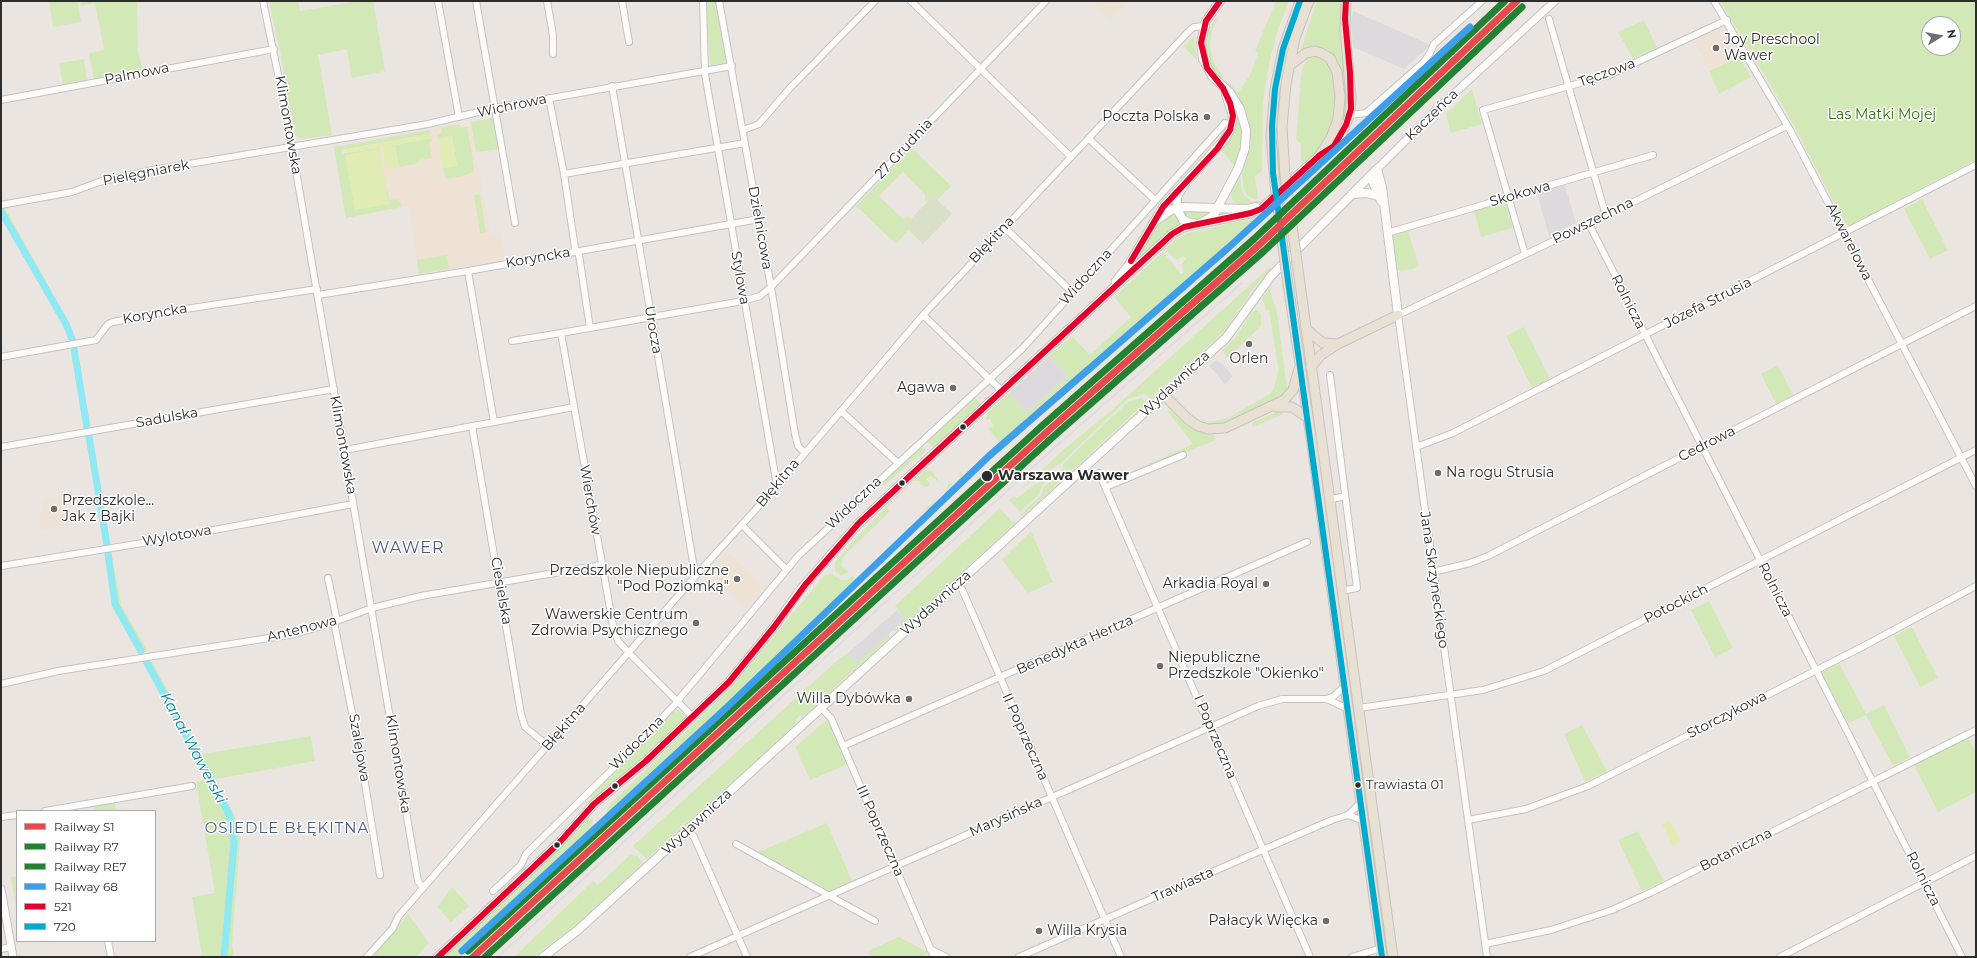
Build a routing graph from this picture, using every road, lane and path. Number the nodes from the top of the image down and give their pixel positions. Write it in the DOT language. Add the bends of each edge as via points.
graph roads {
  1 [pos="264,1"];
  2 [pos="438,1"];
  3 [pos="476,1"];
  4 [pos="547,1"];
  5 [pos="622,1"];
  6 [pos="703,1"];
  7 [pos="719,1"];
  8 [pos="875,1"];
  9 [pos="911,1"];
  10 [pos="1046,1"];
  11 [pos="1300,1"];
  12 [pos="1309,1"];
  13 [pos="1346,1"];
  14 [pos="1482,1"];
  15 [pos="1555,1"];
  16 [pos="1714,1"];
  17 [pos="1219,2"];
  18 [pos="1549,19"];
  19 [pos="1727,20"];
  20 [pos="1205,26"];
  21 [pos="629,42"];
  22 [pos="274,49"];
  23 [pos="553,54"];
  24 [pos="732,66"];
  25 [pos="1289,66"];
  26 [pos="981,68"];
  27 [pos="704,70"];
  28 [pos="612,86"];
  29 [pos="1569,86"];
  30 [pos="1223,88"];
  31 [pos="549,98"];
  32 [pos="1,100"];
  33 [pos="494,108"];
  34 [pos="1350,115"];
  35 [pos="459,117"];
  36 [pos="1226,123"];
  37 [pos="1787,126"];
  38 [pos="743,130"];
  39 [pos="1089,139"];
  40 [pos="745,143"];
  41 [pos="292,146"];
  42 [pos="717,148"];
  43 [pos="1653,155"];
  44 [pos="1320,156"];
  45 [pos="1071,157"];
  46 [pos="625,164"];
  47 [pos="1976,165"];
  48 [pos="1377,169"];
  49 [pos="1594,172"];
  50 [pos="564,174"];
  51 [pos="1370,176"];
  52 [pos="1186,182"];
  53 [pos="1227,191"];
  54 [pos="1352,194"];
  55 [pos="1508,197"];
  56 [pos="1155,200"];
  57 [pos="1381,200"];
  58 [pos="1270,202"];
  59 [pos="1,205"];
  60 [pos="1176,208"];
  61 [pos="1218,208"];
  62 [pos="1242,209"];
  63 [pos="1606,216"];
  64 [pos="759,219"];
  65 [pos="515,223"];
  66 [pos="730,224"];
  67 [pos="1152,224"];
  68 [pos="1199,224"];
  69 [pos="1589,224"];
  70 [pos="1004,228"];
  71 [pos="1844,232"];
  72 [pos="1313,233"];
  73 [pos="1387,233"];
  74 [pos="638,240"];
  75 [pos="577,251"];
  76 [pos="1525,254"];
  77 [pos="468,271"];
  78 [pos="771,287"];
  79 [pos="317,292"];
  80 [pos="1072,292"];
  81 [pos="1103,298"];
  82 [pos="743,301"];
  83 [pos="1976,306"];
  84 [pos="923,315"];
  85 [pos="1398,315"];
  86 [pos="651,317"];
  87 [pos="590,328"];
  88 [pos="1306,328"];
  89 [pos="561,333"];
  90 [pos="1645,335"];
  91 [pos="512,341"];
  92 [pos="1338,344"];
  93 [pos="1902,344"];
  94 [pos="1,357"];
  95 [pos="1300,366"];
  96 [pos="1311,367"];
  97 [pos="1330,375"];
  98 [pos="989,379"];
  99 [pos="334,389"];
  100 [pos="1002,391"];
  101 [pos="1164,395"];
  102 [pos="574,407"];
  103 [pos="1268,409"];
  104 [pos="841,411"];
  105 [pos="1308,418"];
  106 [pos="494,422"];
  107 [pos="472,426"];
  108 [pos="1,447"];
  109 [pos="1416,447"];
  110 [pos="1702,447"];
  111 [pos="345,450"];
  112 [pos="1976,450"];
  113 [pos="804,452"];
  114 [pos="1183,455"];
  115 [pos="1961,457"];
  116 [pos="898,463"];
  117 [pos="1099,474"];
  118 [pos="777,486"];
  119 [pos="1976,486"];
  120 [pos="1106,488"];
  121 [pos="1345,496"];
  122 [pos="1329,500"];
  123 [pos="353,504"];
  124 [pos="742,525"];
  125 [pos="1307,542"];
  126 [pos="1760,561"];
  127 [pos="601,565"];
  128 [pos="1,566"];
  129 [pos="786,569"];
  130 [pos="1433,572"];
  131 [pos="698,573"];
  132 [pos="328,578"];
  133 [pos="499,582"];
  134 [pos="957,584"];
  135 [pos="1976,586"];
  136 [pos="1341,591"];
  137 [pos="372,608"];
  138 [pos="1158,608"];
  139 [pos="336,622"];
  140 [pos="629,653"];
  141 [pos="1816,670"];
  142 [pos="1000,678"];
  143 [pos="1,684"];
  144 [pos="1345,686"];
  145 [pos="1451,694"];
  146 [pos="1327,699"];
  147 [pos="677,702"];
  148 [pos="821,708"];
  149 [pos="1359,708"];
  150 [pos="1348,709"];
  151 [pos="693,717"];
  152 [pos="1210,726"];
  153 [pos="1976,730"];
  154 [pos="548,746"];
  155 [pos="843,746"];
  156 [pos="1873,781"];
  157 [pos="192,786"];
  158 [pos="1052,797"];
  159 [pos="1361,802"];
  160 [pos="86,808"];
  161 [pos="59,810"];
  162 [pos="16,815"];
  163 [pos="1348,815"];
  164 [pos="1,817"];
  165 [pos="1468,820"];
  166 [pos="1364,821"];
  167 [pos="688,830"];
  168 [pos="736,844"];
  169 [pos="1264,850"];
  170 [pos="1976,856"];
  171 [pos="896,867"];
  172 [pos="380,875"];
  173 [pos="1924,882"];
  174 [pos="423,888"];
  175 [pos="1,889"];
  176 [pos="493,891"];
  177 [pos="829,895"];
  178 [pos="1105,919"];
  179 [pos="875,921"];
  180 [pos="738,936"];
  181 [pos="108,942"];
  182 [pos="1485,944"];
  183 [pos="11,947"];
  184 [pos="1,949"];
  185 [pos="930,949"];
  186 [pos="1381,952"];
  187 [pos="13,957"];
  188 [pos="111,957"];
  189 [pos="367,957"];
  190 [pos="438,957"];
  191 [pos="543,957"];
  192 [pos="690,957"];
  193 [pos="747,957"];
  194 [pos="934,957"];
  195 [pos="946,957"];
  196 [pos="1019,957"];
  197 [pos="1121,957"];
  198 [pos="1310,957"];
  199 [pos="1352,957"];
  200 [pos="1393,957"];
  201 [pos="1487,957"];
  202 [pos="1780,957"];
  203 [pos="1962,957"];
  1 -- 22 [label="street, Klimontowska"];
  2 -- 35 [label="street"];
  3 -- 33 [label="street"];
  4 -- 23 [label="street" via="553,35"];
  5 -- 21 [label="street"];
  6 -- 27 [label="street, Stylowa"];
  7 -- 24 [label="street, Dzielnicowa"];
  8 -- 38 [label="street" via="789,89 759,124"];
  9 -- 26 [label="street"];
  10 -- 26 [label="street, 27 Grudnia"];
  11 -- 95 [label="main road, bridge" via="1283,49 1275,89 1271,136 1275,184"];
  12 -- 25 [label="main road"];
  13 -- 34 [label="main road" via="1345,30"];
  14 -- 34 [label="street" via="1434,44 1424,62 1366,113"];
  15 -- 48 [label="street, Kaczeńca"];
  16 -- 19 [label="street, Akwarelowa"];
  17 -- 20 [label="main road, Widoczna"];
  18 -- 29 [label="street"];
  19 -- 29 [label="street, Tęczowa" via="1615,72"];
  19 -- 37 [label="street, Akwarelowa"];
  20 -- 30 [label="main road, Widoczna" via="1201,43 1203,59 1212,76"];
  20 -- 39 [label="street, Błękitna" via="1190,30"];
  22 -- 32 [label="street, Palmowa"];
  22 -- 41 [label="street, Klimontowska"];
  24 -- 27 [label="street, Wichrowa"];
  24 -- 38 [label="street, Dzielnicowa"];
  25 -- 44 [label="main road" via="1306,53 1315,51 1330,58 1337,72 1340,97 1338,119 1332,138"];
  25 -- 88 [label="main road, bridge" via="1282,127 1285,175"];
  26 -- 45 [label="street"];
  26 -- 78 [label="street, 27 Grudnia"];
  27 -- 28 [label="street, Wichrowa"];
  27 -- 42 [label="street, Stylowa"];
  28 -- 31 [label="street, Wichrowa"];
  28 -- 46 [label="street, Urocza"];
  29 -- 49 [label="street"];
  29 -- 55 [label="street, Tęczowa" via="1483,110"];
  30 -- 52 [label="main road, Widoczna" via="1233,116 1230,130"];
  30 -- 53 [label="main road, Widoczna" via="1230,93 1240,109 1246,135 1243,157"];
  31 -- 33 [label="street, Wichrowa"];
  31 -- 50 [label="street"];
  33 -- 35 [label="street, Wichrowa"];
  33 -- 65 [label="street"];
  34 -- 44 [label="main road, Widoczna" via="1334,146"];
  35 -- 41 [label="street, Wichrowa"];
  36 -- 56 [label="street, Widoczna"];
  37 -- 63 [label="street, Powszechna"];
  37 -- 71 [label="street, Akwarelowa"];
  38 -- 40 [label="street, Dzielnicowa"];
  39 -- 45 [label="street, Błękitna"];
  39 -- 56 [label="street"];
  40 -- 42 [label="street"];
  40 -- 64 [label="street, Dzielnicowa"];
  41 -- 59 [label="street, Pielęgniarek" via="126,175 72,192"];
  41 -- 79 [label="street, Klimontowska"];
  42 -- 46 [label="street"];
  42 -- 66 [label="street, Stylowa"];
  43 -- 49 [label="street, Skokowa"];
  44 -- 58 [label="main road, Widoczna"];
  45 -- 70 [label="street, Błękitna"];
  46 -- 50 [label="street"];
  46 -- 74 [label="street, Urocza"];
  47 -- 71 [label="street, Józefa Strusia"];
  48 -- 51 [label="main road, Kaczeńca"];
  48 -- 57 [label="main road, Jana Skrzyneckiego" via="1382,187"];
  49 -- 55 [label="street, Skokowa"];
  49 -- 63 [label="street"];
  50 -- 75 [label="street"];
  51 -- 54 [label="main road, Kaczeńca"];
  51 -- 57 [label="main road, Jana Skrzyneckiego"];
  52 -- 60 [label="main road" via="1177,197"];
  52 -- 67 [label="main road, Widoczna" via="1167,201"];
  53 -- 61 [label="main road, Widoczna"];
  53 -- 62 [label="main road" via="1231,203"];
  54 -- 57 [label="main road" via="1367,193"];
  54 -- 72 [label="main road, Kaczeńca"];
  55 -- 73 [label="street, Skokowa"];
  55 -- 76 [label="street"];
  56 -- 80 [label="street, Widoczna"];
  57 -- 73 [label="main road, Jana Skrzyneckiego"];
  58 -- 62 [label="main road"];
  58 -- 68 [label="main road, Widoczna" via="1261,210"];
  60 -- 61 [label="main road"];
  60 -- 67 [label="main road, Widoczna"];
  60 -- 68 [label="main road" via="1183,220"];
  61 -- 62 [label="main road"];
  61 -- 68 [label="main road, Widoczna" via="1213,216"];
  63 -- 69 [label="street, Powszechna"];
  64 -- 66 [label="street, Koryncka"];
  64 -- 78 [label="street, Dzielnicowa"];
  66 -- 74 [label="street, Koryncka"];
  66 -- 82 [label="street, Stylowa"];
  67 -- 81 [label="main road, Widoczna" via="1128,266"];
  68 -- 81 [label="main road, Widoczna" via="1184,227 1172,234"];
  69 -- 76 [label="street, Powszechna"];
  69 -- 90 [label="street, Rolnicza"];
  70 -- 80 [label="street"];
  70 -- 84 [label="street, Błękitna"];
  71 -- 90 [label="street, Józefa Strusia"];
  71 -- 93 [label="street, Akwarelowa"];
  72 -- 101 [label="main road, Wydawnicza" via="1265,284 1226,338"];
  73 -- 85 [label="main road, Jana Skrzyneckiego"];
  74 -- 75 [label="street, Koryncka"];
  74 -- 86 [label="street, Urocza"];
  75 -- 77 [label="street, Koryncka"];
  75 -- 87 [label="street"];
  76 -- 85 [label="street, Powszechna"];
  77 -- 79 [label="street, Koryncka"];
  77 -- 106 [label="street"];
  78 -- 82 [label="street, 27 Grudnia" via="760,296"];
  78 -- 113 [label="street, Dzielnicowa" via="795,434 798,446"];
  79 -- 94 [label="street, Koryncka" via="158,313 113,322 108,324 96,340"];
  79 -- 99 [label="street, Klimontowska"];
  80 -- 98 [label="street, Widoczna" via="1022,349"];
  81 -- 100 [label="main road, Widoczna"];
  82 -- 86 [label="street"];
  82 -- 118 [label="street, Stylowa"];
  83 -- 93 [label="street, Cedrowa"];
  84 -- 98 [label="street"];
  84 -- 104 [label="street, Błękitna"];
  85 -- 92 [label="main road"];
  85 -- 109 [label="street, Jana Skrzyneckiego"];
  86 -- 87 [label="street"];
  86 -- 131 [label="street, Urocza" via="694,568"];
  87 -- 89 [label="street"];
  88 -- 92 [label="main road" via="1323,343"];
  88 -- 96 [label="main road"];
  89 -- 91 [label="street"];
  89 -- 102 [label="street, Wierchów"];
  90 -- 109 [label="street, Józefa Strusia" via="1453,434"];
  90 -- 110 [label="street, Rolnicza"];
  92 -- 96 [label="main road" via="1321,355"];
  93 -- 110 [label="street, Cedrowa"];
  93 -- 115 [label="street, Akwarelowa"];
  95 -- 103 [label="main road" via="1290,394"];
  95 -- 105 [label="main road"];
  96 -- 122 [label="main road"];
  97 -- 121 [label="street"];
  98 -- 100 [label="street"];
  98 -- 116 [label="street, Widoczna"];
  99 -- 108 [label="street, Sadulska"];
  99 -- 111 [label="street, Klimontowska"];
  100 -- 151 [label="main road, Widoczna" via="853,530 805,585 729,682"];
  101 -- 103 [label="main road" via="1188,419 1208,429 1227,428"];
  101 -- 134 [label="main road, Wydawnicza"];
  102 -- 106 [label="street"];
  102 -- 127 [label="street, Wierchów"];
  103 -- 105 [label="main road" via="1287,406"];
  104 -- 113 [label="street, Błękitna"];
  104 -- 116 [label="street"];
  105 -- 144 [label="main road"];
  106 -- 107 [label="street"];
  107 -- 111 [label="street"];
  107 -- 133 [label="street, Ciesielska"];
  109 -- 130 [label="street, Jana Skrzyneckiego"];
  110 -- 126 [label="street, Rolnicza"];
  110 -- 130 [label="street, Cedrowa" via="1488,556"];
  111 -- 123 [label="street, Klimontowska"];
  112 -- 115 [label="street, Potockich"];
  113 -- 118 [label="street, Błękitna"];
  114 -- 120 [label="street"];
  115 -- 119 [label="street, Akwarelowa"];
  115 -- 126 [label="street, Potockich"];
  116 -- 129 [label="street, Widoczna"];
  117 -- 120 [label="street, I Poprzeczna"];
  118 -- 124 [label="street, Błękitna"];
  120 -- 138 [label="street, I Poprzeczna"];
  121 -- 122 [label="street"];
  121 -- 136 [label="street" via="1357,588"];
  122 -- 136 [label="main road"];
  123 -- 128 [label="street, Wylotowa" via="155,541"];
  123 -- 137 [label="street, Klimontowska"];
  124 -- 129 [label="street"];
  124 -- 131 [label="street, Błękitna"];
  125 -- 138 [label="street, Benedykta Hertza"];
  126 -- 141 [label="street, Rolnicza"];
  126 -- 145 [label="street, Potockich" via="1544,671 1495,688"];
  127 -- 133 [label="street, Antenowa"];
  127 -- 140 [label="street, Wierchów" via="614,631 618,641"];
  129 -- 147 [label="street, Widoczna"];
  130 -- 145 [label="street, Jana Skrzyneckiego"];
  131 -- 140 [label="street, Błękitna"];
  132 -- 139 [label="street, Szalejowa"];
  133 -- 137 [label="street, Antenowa"];
  133 -- 154 [label="street, Ciesielska" via="522,721 525,727"];
  134 -- 142 [label="street, II Poprzeczna" via="962,589"];
  134 -- 148 [label="main road, Wydawnicza"];
  135 -- 141 [label="street, Storczykowa"];
  136 -- 149 [label="main road"];
  137 -- 139 [label="street, Antenowa"];
  137 -- 174 [label="street, Klimontowska" via="418,881"];
  138 -- 142 [label="street, Benedykta Hertza"];
  138 -- 152 [label="street, I Poprzeczna"];
  139 -- 143 [label="street, Antenowa" via="295,634 58,670"];
  139 -- 172 [label="street, Szalejowa"];
  140 -- 147 [label="street, Wierchów"];
  140 -- 154 [label="street, Błękitna"];
  141 -- 156 [label="street, Rolnicza"];
  141 -- 165 [label="street, Storczykowa" via="1588,786 1526,809"];
  142 -- 155 [label="street, Benedykta Hertza"];
  142 -- 158 [label="street, II Poprzeczna"];
  144 -- 146 [label="street"];
  144 -- 150 [label="main road"];
  145 -- 149 [label="street, Potockich"];
  145 -- 165 [label="street, Jana Skrzyneckiego"];
  146 -- 150 [label="street, Marysińska"];
  146 -- 152 [label="street, Marysińska" via="1288,698 1271,701"];
  147 -- 151 [label="street, Wierchów"];
  147 -- 176 [label="street, Widoczna" via="526,854 521,865"];
  148 -- 155 [label="street, III Poprzeczna" via="831,718"];
  148 -- 167 [label="main road, Wydawnicza"];
  149 -- 200 [label="main road"];
  150 -- 159 [label="main road"];
  151 -- 190 [label="main road, Widoczna" via="643,764 594,804 559,843"];
  152 -- 158 [label="street, Marysińska"];
  152 -- 169 [label="street, I Poprzeczna"];
  153 -- 156 [label="street, Botaniczna"];
  154 -- 174 [label="street, Błękitna"];
  155 -- 171 [label="street, III Poprzeczna"];
  156 -- 173 [label="street, Rolnicza"];
  156 -- 182 [label="street, Botaniczna" via="1612,910 1551,930"];
  157 -- 160 [label="street"];
  158 -- 171 [label="street, Marysińska"];
  158 -- 178 [label="street, II Poprzeczna"];
  159 -- 163 [label="street, Trawiasta"];
  159 -- 166 [label="main road"];
  160 -- 161 [label="street"];
  162 -- 164 [label="street"];
  163 -- 166 [label="street"];
  163 -- 169 [label="street, Trawiasta"];
  165 -- 182 [label="street, Jana Skrzyneckiego"];
  166 -- 186 [label="main road"];
  167 -- 180 [label="street" via="694,837"];
  167 -- 191 [label="main road, Wydawnicza" via="578,930"];
  168 -- 177 [label="street"];
  169 -- 178 [label="street, Trawiasta"];
  169 -- 198 [label="street, I Poprzeczna"];
  170 -- 173 [label="street"];
  171 -- 177 [label="street, Marysińska"];
  171 -- 185 [label="street, III Poprzeczna"];
  173 -- 202 [label="street"];
  173 -- 203 [label="street, Rolnicza"];
  174 -- 189 [label="street, Błękitna"];
  175 -- 183 [label="street"];
  177 -- 179 [label="street"];
  177 -- 180 [label="street, Marysińska"];
  178 -- 196 [label="street, Trawiasta"];
  178 -- 197 [label="street, II Poprzeczna"];
  180 -- 192 [label="street, Marysińska"];
  180 -- 193 [label="street"];
  181 -- 188 [label="street"];
  182 -- 201 [label="street, Jana Skrzyneckiego"];
  183 -- 184 [label="street"];
  183 -- 187 [label="street"];
  185 -- 194 [label="street, III Poprzeczna"];
  185 -- 195 [label="street"];
  186 -- 199 [label="street"];
}
